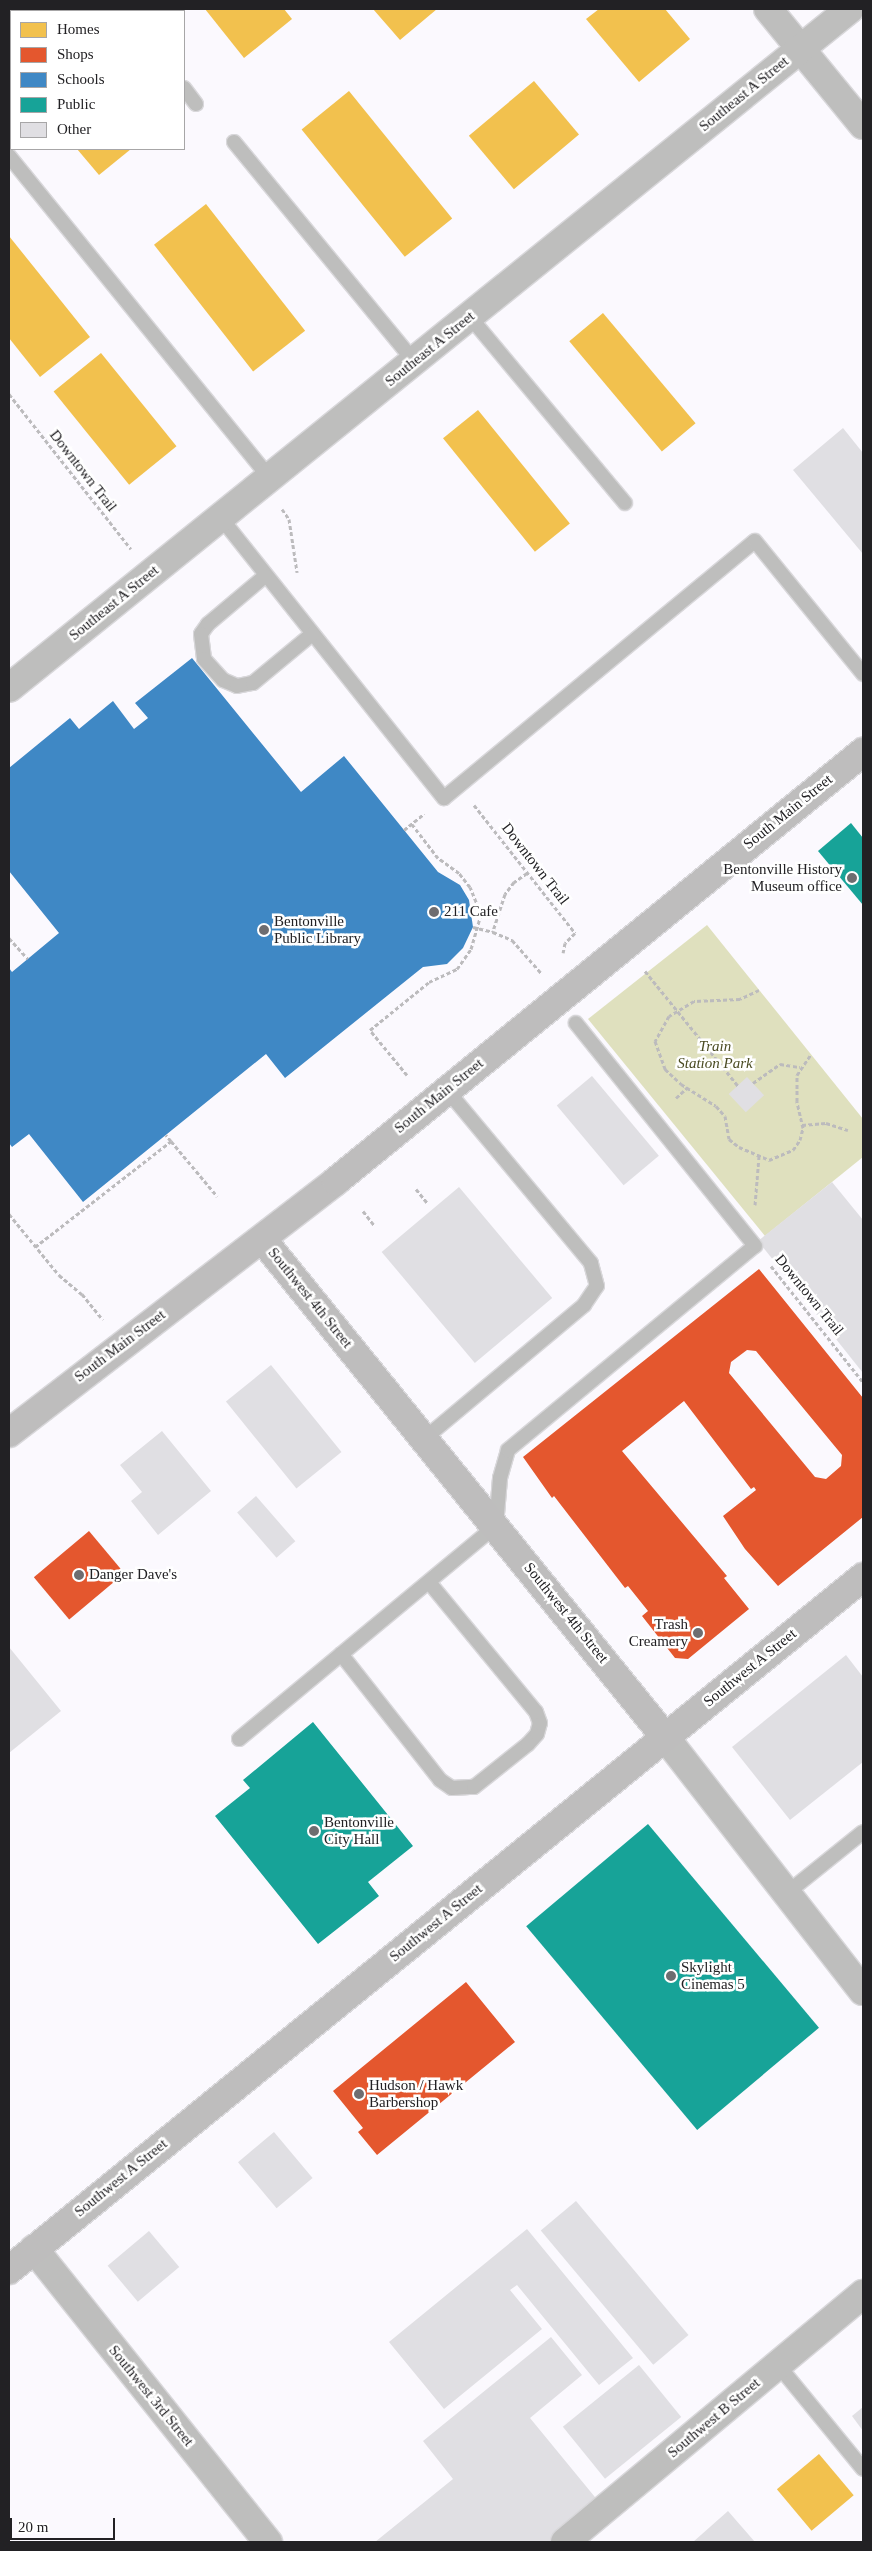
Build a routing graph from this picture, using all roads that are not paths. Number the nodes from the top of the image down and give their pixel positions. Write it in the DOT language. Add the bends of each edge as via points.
graph roads {
  1 [pos="768,9"];
  2 [pos="850,9"];
  3 [pos="800,49"];
  4 [pos="185,89"];
  5 [pos="196,104"];
  6 [pos="863,125"];
  7 [pos="234,142"];
  8 [pos="9,156"];
  9 [pos="470,317"];
  10 [pos="414,361"];
  11 [pos="270,478"];
  12 [pos="625,503"];
  13 [pos="221,518"];
  14 [pos="265,576"];
  15 [pos="312,634"];
  16 [pos="863,674"];
  17 [pos="9,688"];
  18 [pos="863,752"];
  19 [pos="576,1023"];
  20 [pos="447,1090"];
  21 [pos="262,1239"];
  22 [pos="9,1433"];
  23 [pos="424,1439"];
  24 [pos="496,1526"];
  25 [pos="429,1582"];
  26 [pos="859,1588"];
  27 [pos="341,1654"];
  28 [pos="666,1737"];
  29 [pos="239,1739"];
  30 [pos="863,1832"];
  31 [pos="787,1893"];
  32 [pos="863,1992"];
  33 [pos="34,2249"];
  34 [pos="9,2270"];
  35 [pos="863,2294"];
  36 [pos="778,2365"];
  37 [pos="863,2469"];
  38 [pos="268,2542"];
  39 [pos="565,2542"];
  1 -- 3 [label="street"];
  2 -- 3 [label="street, Southeast A Street"];
  3 -- 6 [label="street"];
  3 -- 9 [label="street, Southeast A Street"];
  4 -- 5 [label="lane"];
  7 -- 10 [label="lane"];
  8 -- 11 [label="lane"];
  9 -- 10 [label="street, Southeast A Street"];
  9 -- 12 [label="lane"];
  10 -- 11 [label="street, Southeast A Street"];
  11 -- 13 [label="street, Southeast A Street"];
  13 -- 14 [label="lane"];
  13 -- 17 [label="street, Southeast A Street"];
  14 -- 15 [label="lane"];
  14 -- 15 [label="lane" via="208,624 201,634 204,659 222,680 237,686 252,683"];
  15 -- 16 [label="lane" via="444,798 755,541"];
  18 -- 20 [label="street, South Main Street"];
  19 -- 24 [label="lane" via="754,1244 508,1450 500,1478"];
  20 -- 21 [label="street, South Main Street"];
  20 -- 23 [label="lane" via="591,1262 597,1286 584,1305"];
  21 -- 22 [label="street, South Main Street"];
  21 -- 23 [label="street, Southwest 4th Street"];
  23 -- 24 [label="street, Southwest 4th Street"];
  24 -- 25 [label="lane"];
  24 -- 28 [label="street, Southwest 4th Street"];
  25 -- 27 [label="lane"];
  25 -- 27 [label="lane" via="536,1712 540,1723 537,1734 528,1744 474,1788 452,1788 440,1780"];
  26 -- 28 [label="street, Southwest A Street"];
  27 -- 29 [label="lane"];
  28 -- 31 [label="street, Southwest 4th Street"];
  28 -- 33 [label="street, Southwest A Street"];
  30 -- 31 [label="lane"];
  31 -- 32 [label="street, Southwest 4th Street"];
  33 -- 34 [label="street, Southwest A Street"];
  33 -- 38 [label="street, Southwest 3rd Street"];
  35 -- 36 [label="street, Southwest B Street"];
  36 -- 37 [label="lane"];
  36 -- 39 [label="street, Southwest B Street"];
}
